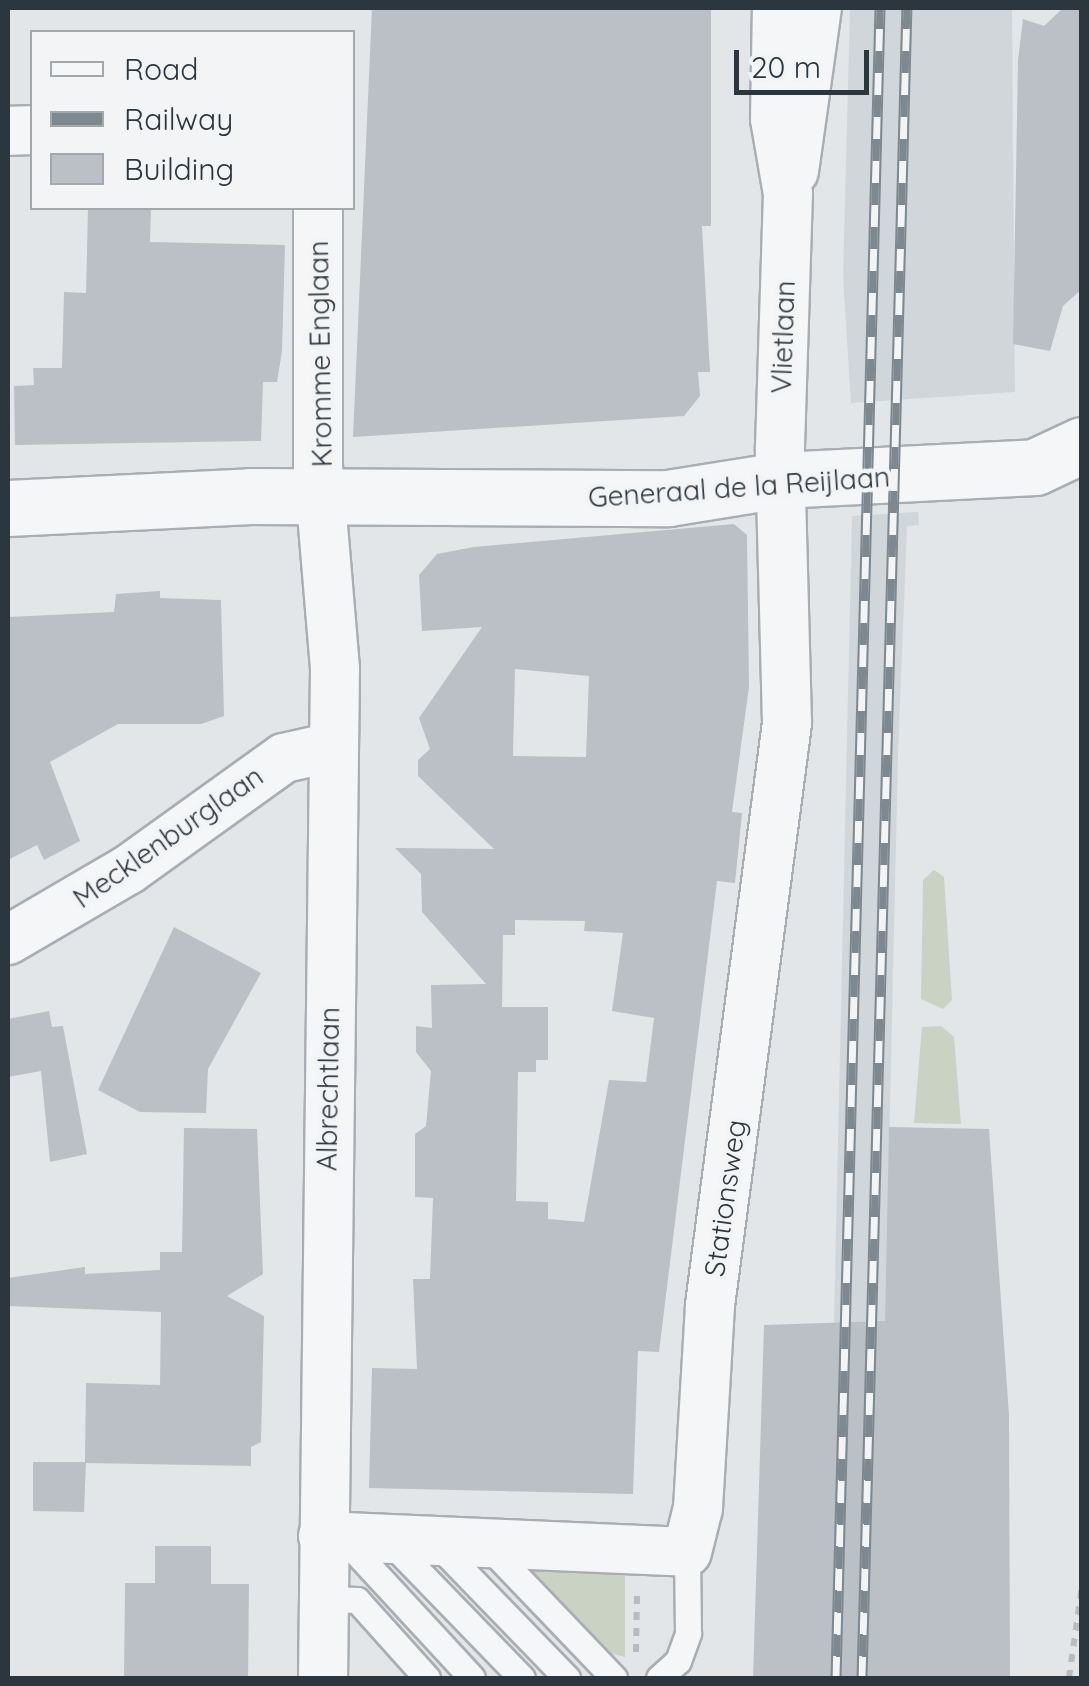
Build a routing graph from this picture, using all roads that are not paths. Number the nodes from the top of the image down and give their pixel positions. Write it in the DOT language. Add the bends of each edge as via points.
graph roads {
  1 [pos="778,8"];
  2 [pos="817,8"];
  3 [pos="788,194"];
  4 [pos="318,210"];
  5 [pos="1058,440"];
  6 [pos="780,464"];
  7 [pos="323,499"];
  8 [pos="8,508"];
  9 [pos="333,746"];
  10 [pos="8,940"];
  11 [pos="332,1536"];
  12 [pos="410,1540"];
  13 [pos="485,1544"];
  14 [pos="687,1552"];
  15 [pos="325,1599"];
  16 [pos="323,1678"];
  17 [pos="427,1678"];
  18 [pos="472,1678"];
  19 [pos="522,1678"];
  20 [pos="567,1678"];
  21 [pos="614,1678"];
  22 [pos="659,1678"];
  1 -- 3 [label="street, Vlietlaan" via="775,118"];
  2 -- 3 [label="street, Vlietlaan" via="807,121"];
  3 -- 6 [label="street, Vlietlaan"];
  4 -- 7 [label="street, Kromme Englaan"];
  5 -- 6 [label="street, Generaal de la Reijlaan"];
  6 -- 7 [label="street, Generaal de la Reijlaan" via="597,472 508,494"];
  6 -- 14 [label="street, Stationsweg" via="785,760 710,1305 699,1490"];
  7 -- 8 [label="street" via="251,496"];
  7 -- 9 [label="street, Albrechtlaan"];
  9 -- 10 [label="street, Mecklenburglaan" via="269,767 128,870"];
  9 -- 11 [label="street, Albrechtlaan"];
  11 -- 12 [label="street"];
  11 -- 15 [label="street, Albrechtlaan"];
  11 -- 18 [label="lane"];
  12 -- 13 [label="street"];
  12 -- 19 [label="lane"];
  12 -- 20 [label="lane"];
  13 -- 14 [label="street"];
  13 -- 21 [label="lane"];
  14 -- 22 [label="lane" via="688,1633 678,1661"];
  15 -- 16 [label="street, Albrechtlaan"];
  15 -- 17 [label="lane" via="357,1600"];
}
